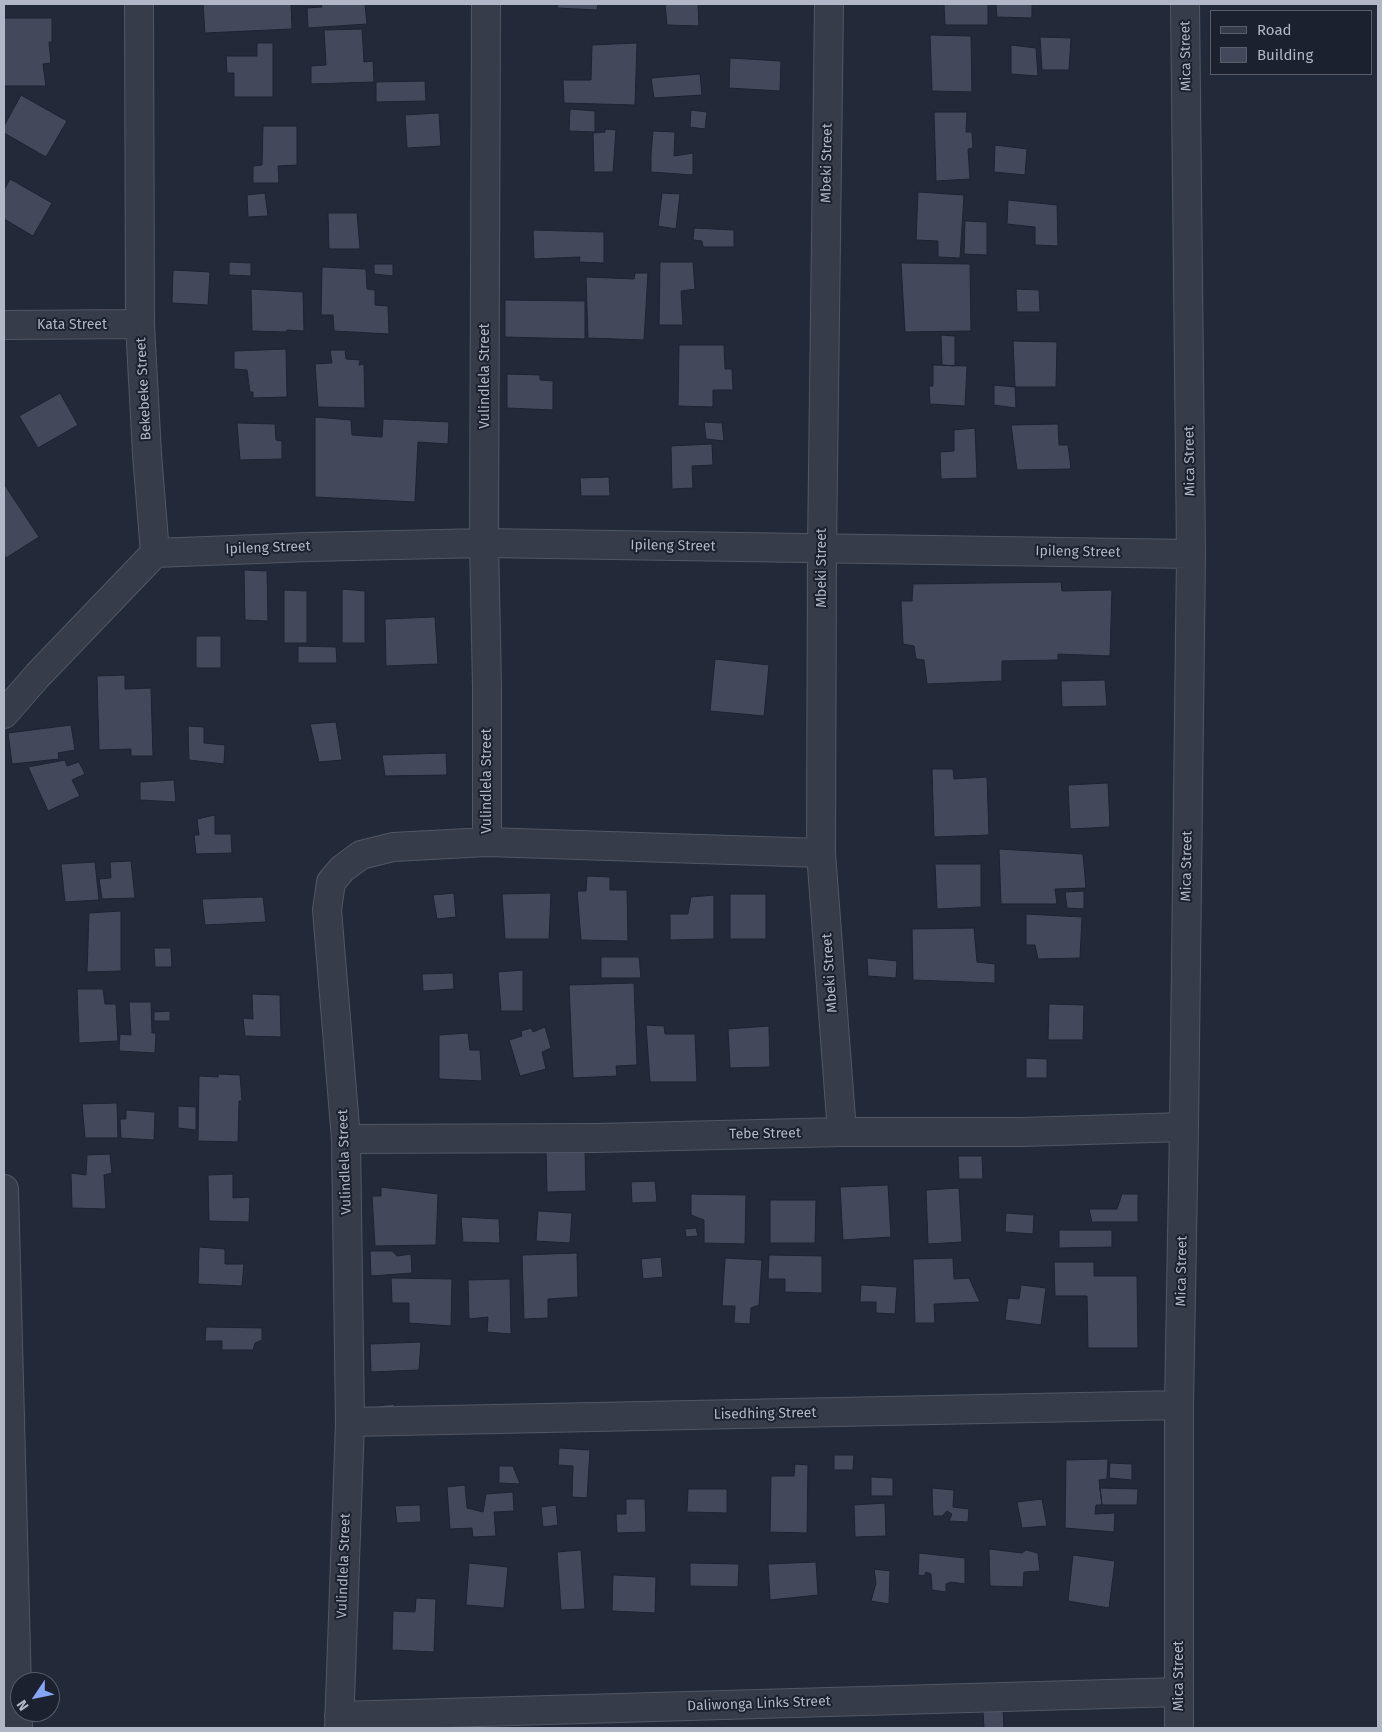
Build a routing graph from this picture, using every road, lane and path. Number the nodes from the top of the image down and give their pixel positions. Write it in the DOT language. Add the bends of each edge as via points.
graph roads {
  1 [pos="138,4"];
  2 [pos="486,4"];
  3 [pos="829,4"];
  4 [pos="1185,4"];
  5 [pos="140,324"];
  6 [pos="4,325"];
  7 [pos="484,543"];
  8 [pos="822,548"];
  9 [pos="155,553"];
  10 [pos="1191,554"];
  11 [pos="4,714"];
  12 [pos="487,842"];
  13 [pos="821,852"];
  14 [pos="1184,1127"];
  15 [pos="842,1132"];
  16 [pos="346,1139"];
  17 [pos="4,1189"];
  18 [pos="1180,1405"];
  19 [pos="350,1422"];
  20 [pos="10,1671"];
  21 [pos="1179,1692"];
  22 [pos="339,1722"];
  23 [pos="18,1728"];
  24 [pos="1178,1728"];
  1 -- 5 [label="street, Bekebeke Street"];
  2 -- 7 [label="street, Vulindlela Street"];
  3 -- 8 [label="street, Mbeki Street"];
  4 -- 10 [label="street, Mica Street"];
  5 -- 6 [label="street, Kata Street"];
  5 -- 9 [label="street, Bekebeke Street"];
  7 -- 8 [label="street, Ipileng Street"];
  7 -- 9 [label="street, Ipileng Street"];
  7 -- 12 [label="street, Vulindlela Street"];
  8 -- 10 [label="street, Ipileng Street"];
  8 -- 13 [label="street, Mbeki Street"];
  9 -- 11 [label="street"];
  10 -- 14 [label="street, Mica Street"];
  12 -- 13 [label="street"];
  12 -- 16 [label="street, Vulindlela Street" via="393,847 361,855 331,882 326,910"];
  13 -- 15 [label="street, Mbeki Street"];
  14 -- 15 [label="street, Tebe Street" via="1022,1132"];
  14 -- 18 [label="street, Mica Street"];
  15 -- 16 [label="street, Tebe Street" via="596,1138"];
  16 -- 19 [label="street, Vulindlela Street"];
  17 -- 20 [label="street"];
  18 -- 19 [label="street, Lisedhing Street"];
  18 -- 21 [label="street, Mica Street"];
  19 -- 22 [label="street, Vulindlela Street"];
  20 -- 23 [label="street"];
  21 -- 22 [label="street, Daliwonga Links Street"];
  21 -- 24 [label="street, Mica Street"];
}
